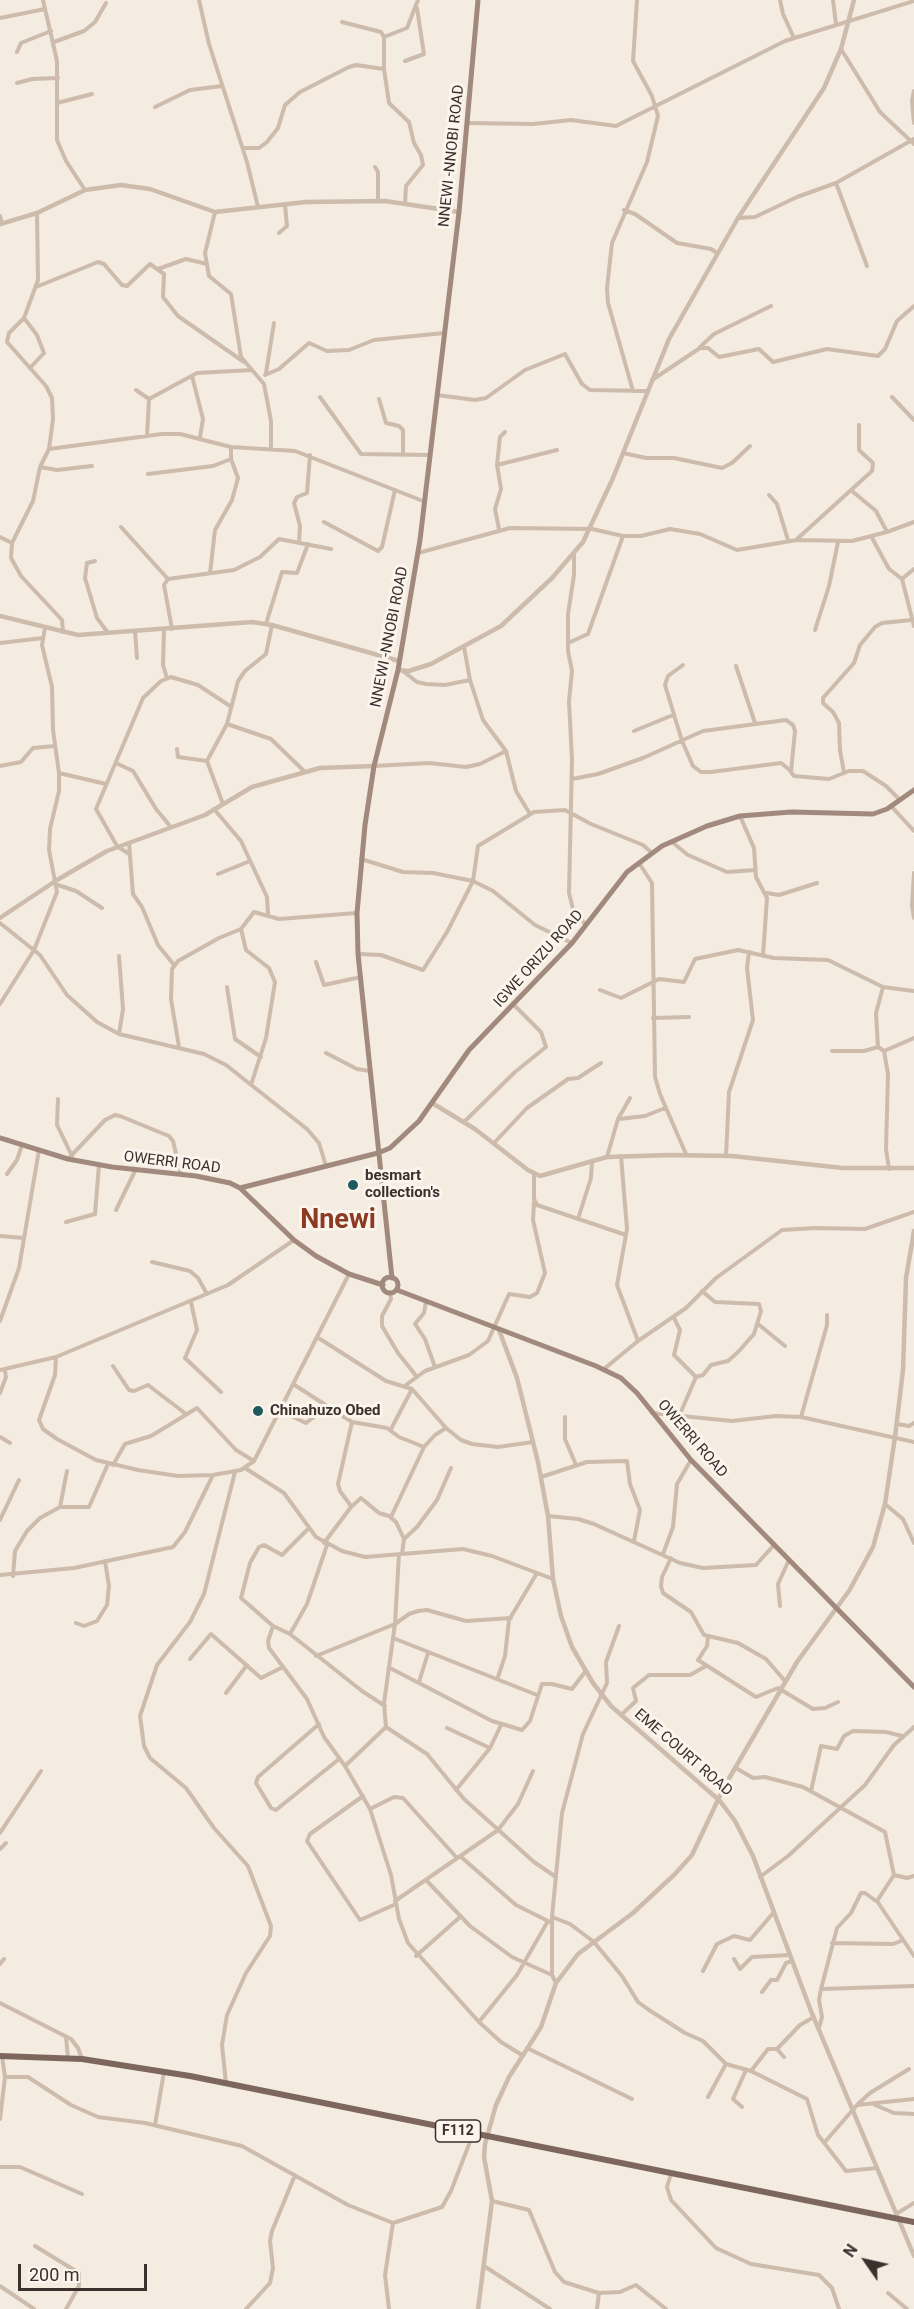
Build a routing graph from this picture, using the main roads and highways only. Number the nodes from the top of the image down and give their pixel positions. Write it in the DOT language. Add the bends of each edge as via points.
graph roads {
  1 [pos="478,0"];
  2 [pos="914,790"];
  3 [pos="0,1137"];
  4 [pos="378,1153"];
  5 [pos="240,1188"];
  6 [pos="392,1278"];
  7 [pos="383,1285"];
  8 [pos="397,1290"];
  9 [pos="914,1687"];
  10 [pos="1,2056"];
  11 [pos="914,2222"];
  1 -- 4 [label="main road, NNEWI -NNOBI ROAD" via="459,212 418,553 400,671 374,766 361,859 358,954"];
  2 -- 4 [label="main road, IGWE ORIZU ROAD" via="873,814 791,812 740,816 707,826 651,852 616,885 572,943 464,1056 403,1137"];
  3 -- 5 [label="main road, OWERRI ROAD" via="99,1165 224,1180"];
  4 -- 5 [label="main road, IGWE ORIZU ROAD"];
  4 -- 6 [label="main road, NNEWI -NNOBI ROAD"];
  5 -- 7 [label="main road, OWERRI ROAD" via="294,1240 349,1274"];
  6 -- 7 [label="main road"];
  6 -- 8 [label="main road" via="398,1282"];
  7 -- 8 [label="main road" via="390,1293"];
  8 -- 9 [label="main road, OWERRI ROAD" via="604,1369 626,1383 691,1460"];
  10 -- 11 [label="main road, F112" via="82,2059 226,2083"];
}
